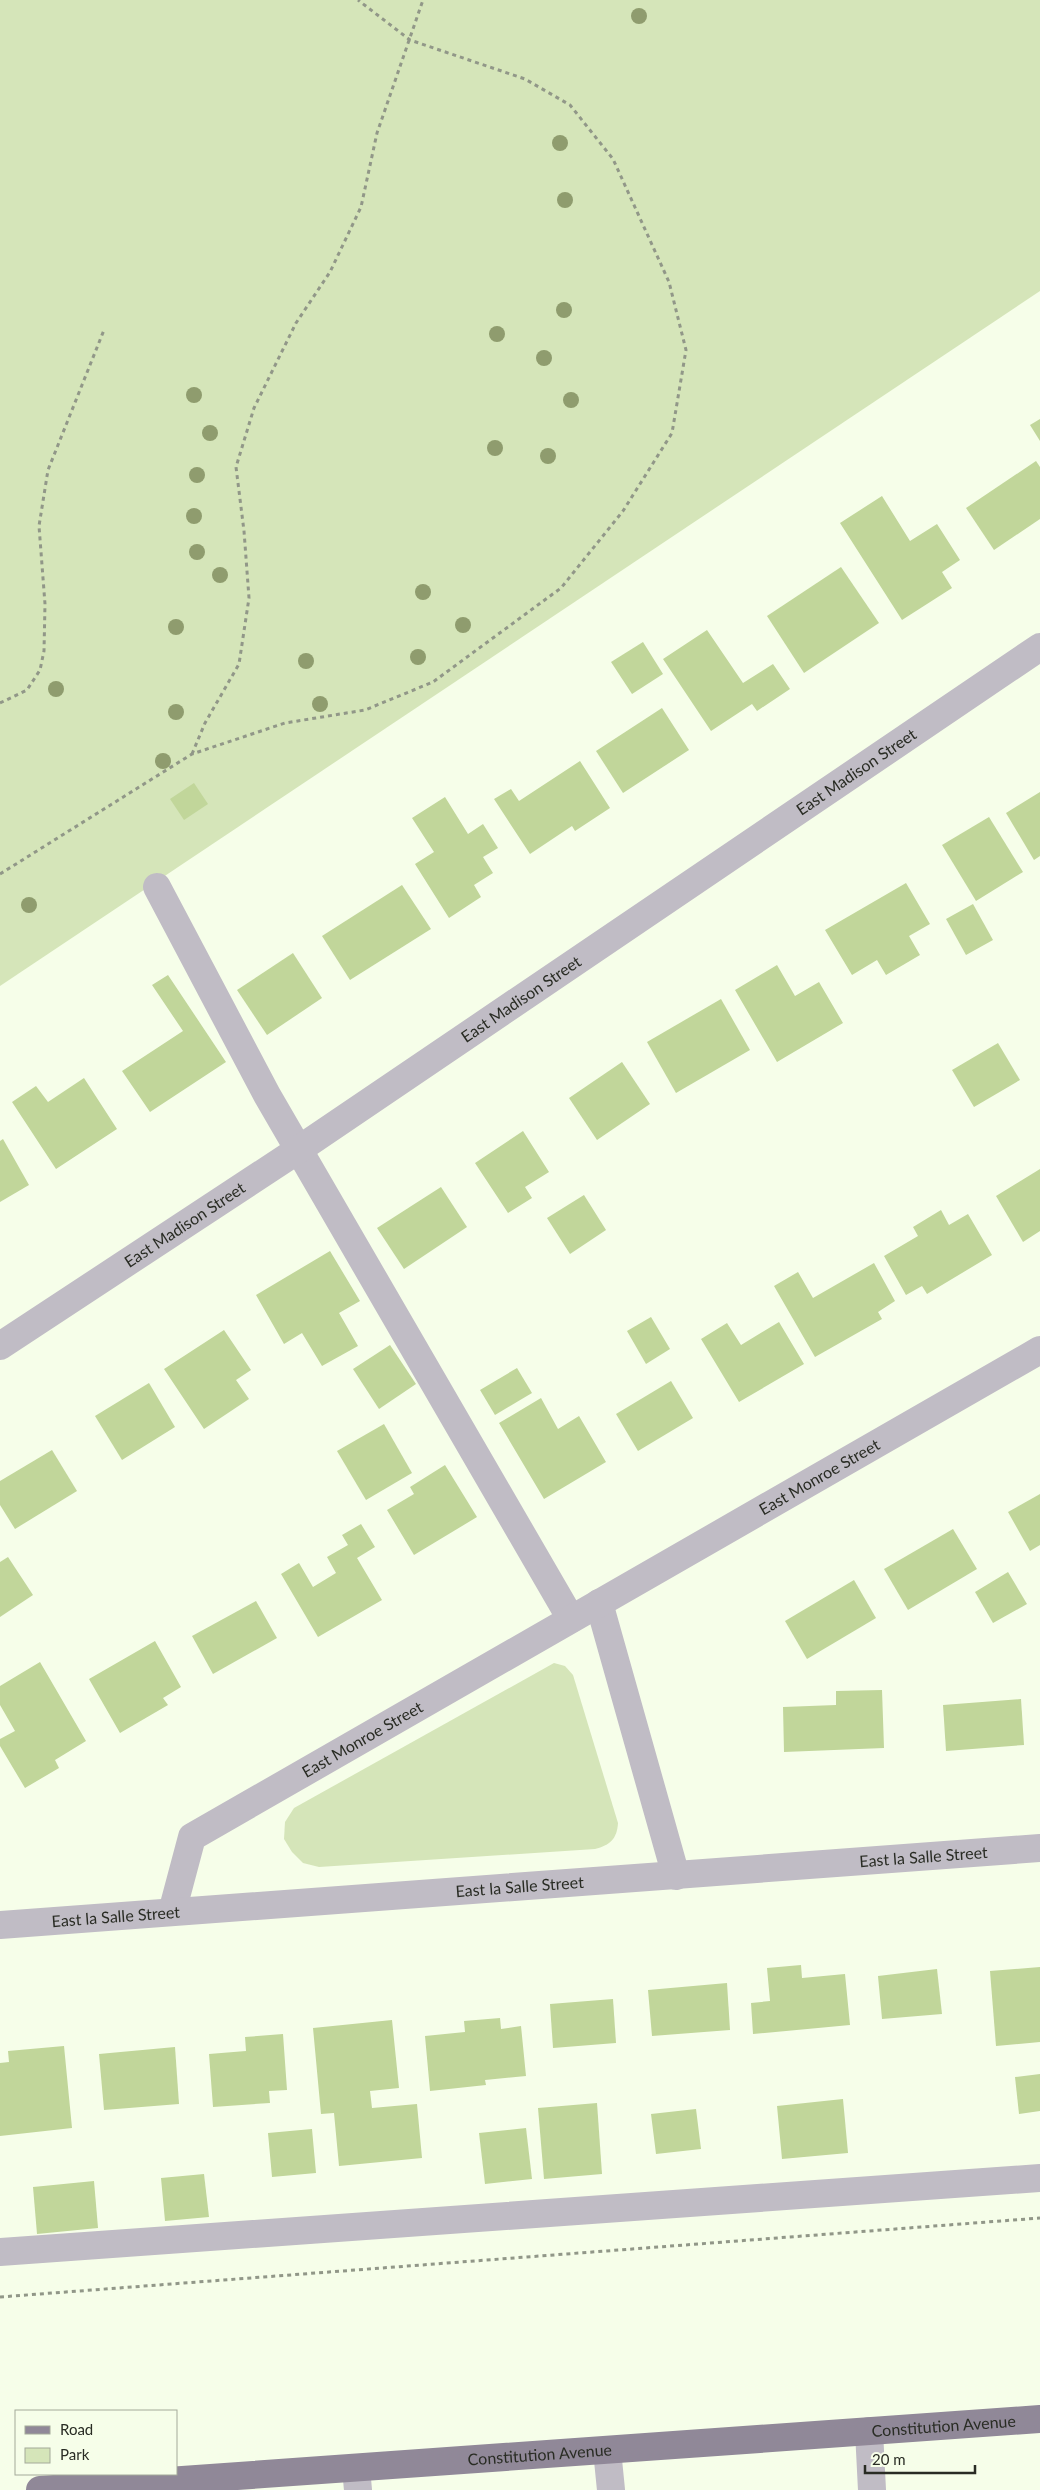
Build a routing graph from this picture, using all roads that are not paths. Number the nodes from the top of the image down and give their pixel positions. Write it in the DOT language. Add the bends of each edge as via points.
graph roads {
  1 [pos="1040,647"];
  2 [pos="157,887"];
  3 [pos="298,1150"];
  4 [pos="0,1346"];
  5 [pos="1040,1350"];
  6 [pos="599,1603"];
  7 [pos="571,1619"];
  8 [pos="1040,1848"];
  9 [pos="676,1876"];
  10 [pos="172,1912"];
  11 [pos="0,1925"];
  12 [pos="1040,2178"];
  13 [pos="0,2252"];
  14 [pos="1040,2419"];
  15 [pos="869,2431"];
  16 [pos="607,2450"];
  17 [pos="357,2479"];
  18 [pos="107,2488"];
  19 [pos="40,2490"];
  20 [pos="611,2490"];
  21 [pos="872,2490"];
  1 -- 3 [label="street, East Madison Street"];
  2 -- 3 [label="street"];
  3 -- 4 [label="street, East Madison Street"];
  3 -- 7 [label="street"];
  5 -- 6 [label="street, East Monroe Street"];
  6 -- 7 [label="street, East Monroe Street"];
  6 -- 9 [label="street"];
  7 -- 10 [label="street, East Monroe Street" via="192,1837"];
  8 -- 9 [label="street, East la Salle Street"];
  9 -- 10 [label="street, East la Salle Street"];
  10 -- 11 [label="street, East la Salle Street"];
  12 -- 13 [label="street"];
  14 -- 15 [label="main road, Constitution Avenue"];
  15 -- 16 [label="main road, Constitution Avenue"];
  15 -- 21 [label="street"];
  16 -- 17 [label="main road, Constitution Avenue"];
  16 -- 20 [label="street"];
  17 -- 18 [label="main road, Constitution Avenue"];
  18 -- 19 [label="main road, Constitution Avenue"];
}
